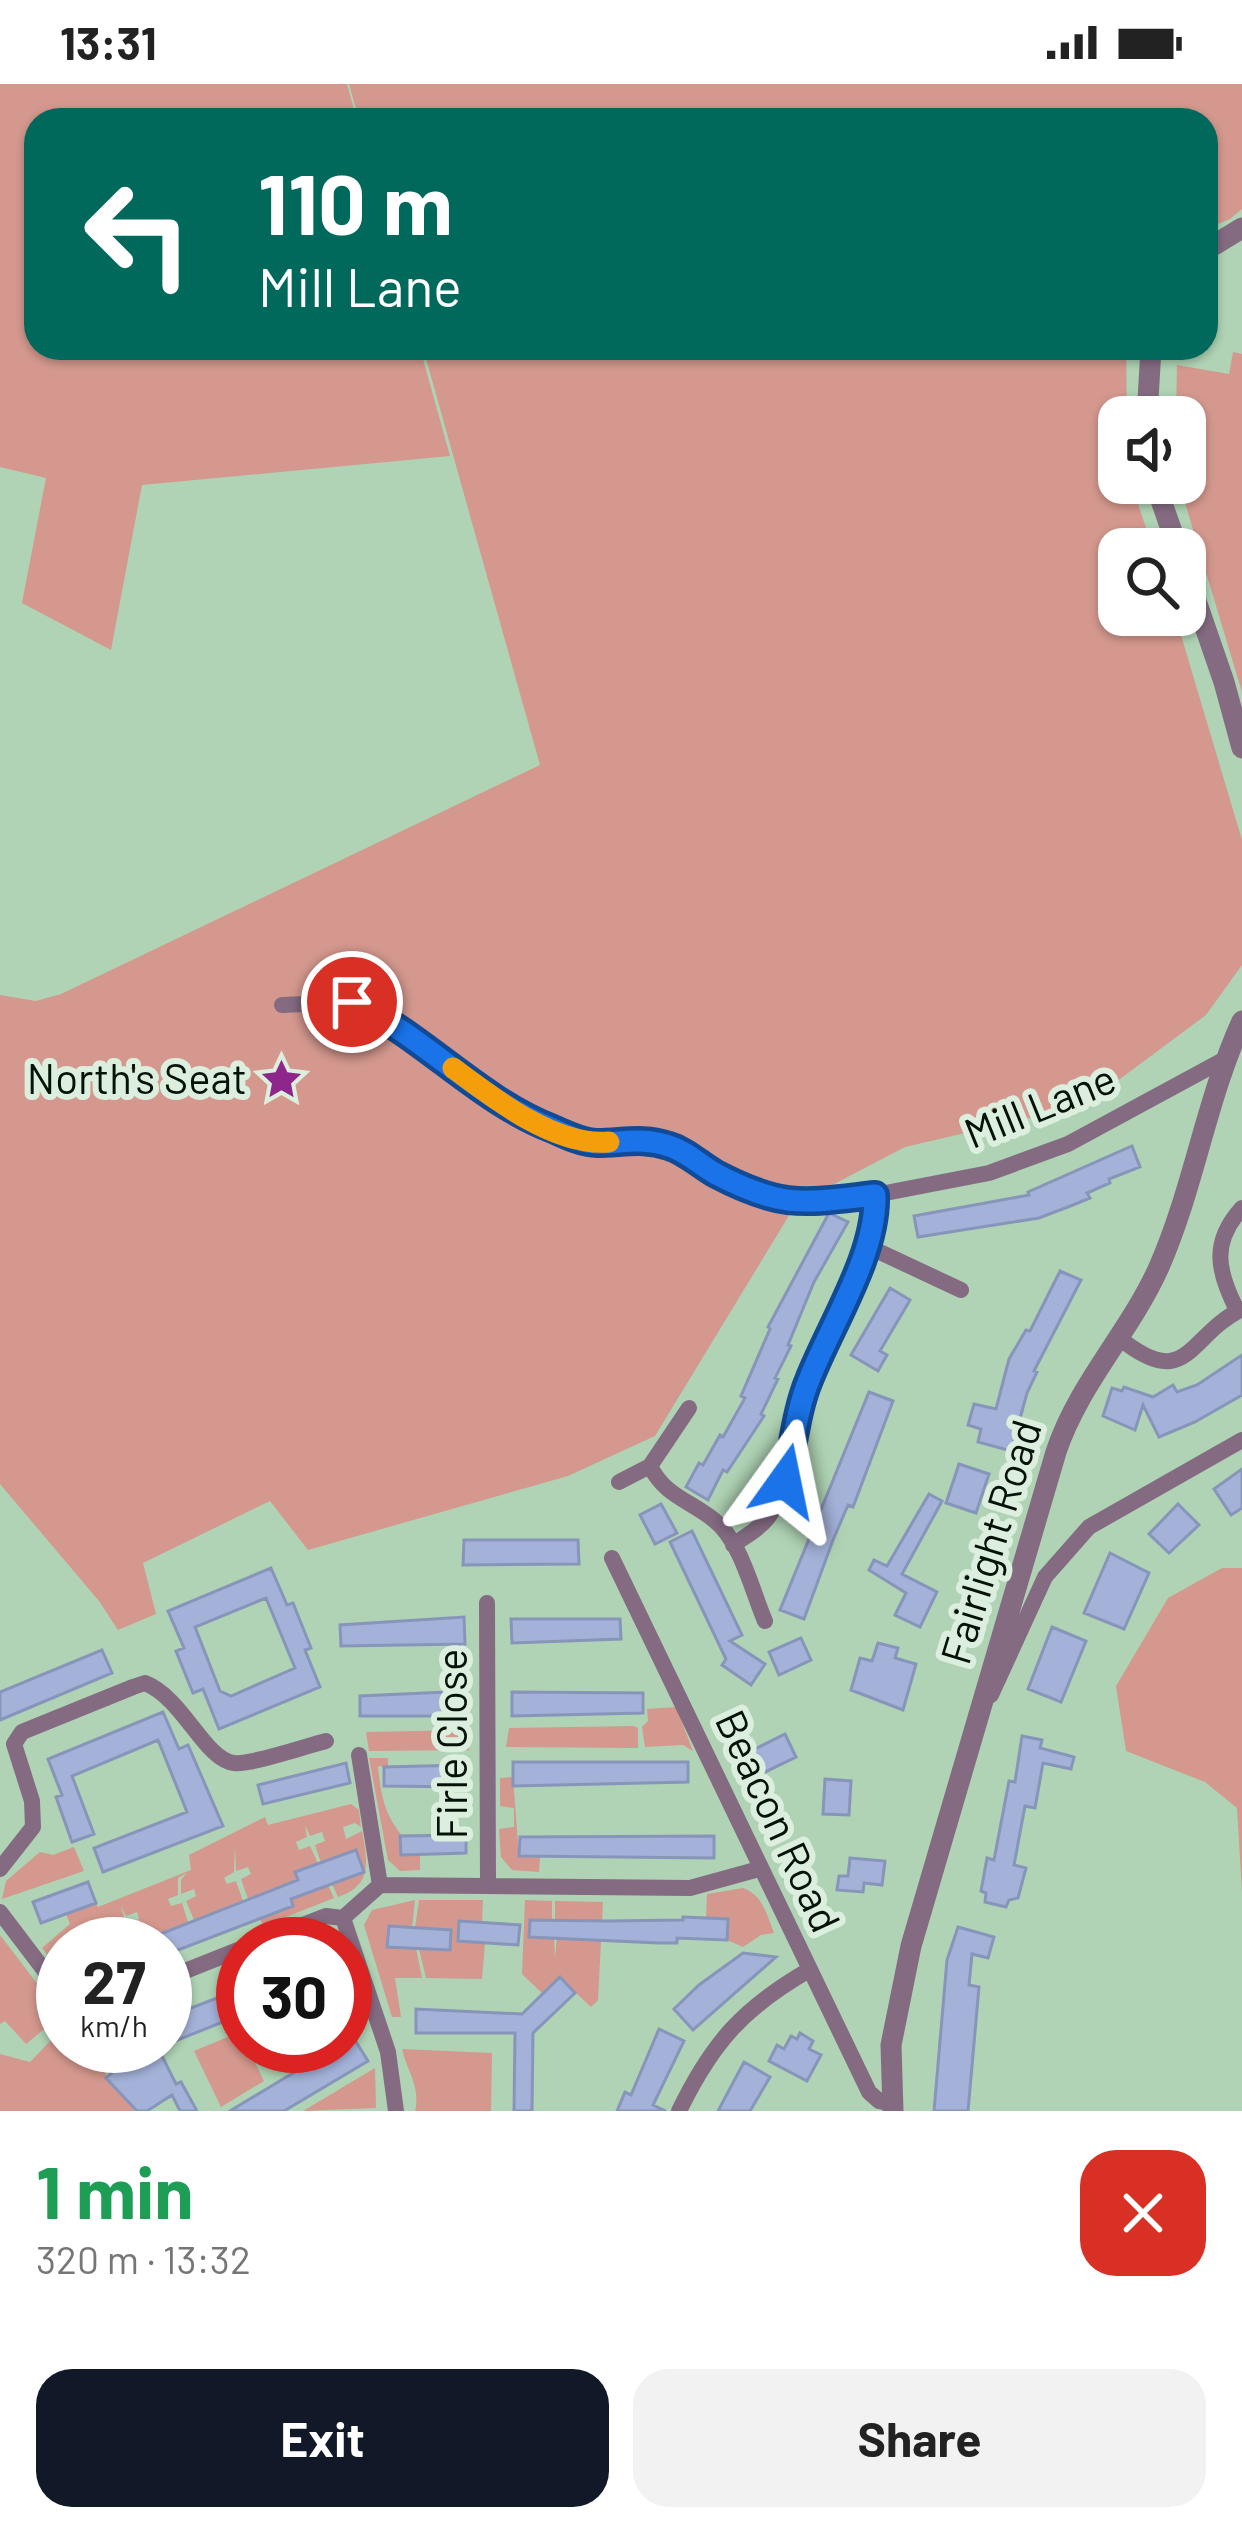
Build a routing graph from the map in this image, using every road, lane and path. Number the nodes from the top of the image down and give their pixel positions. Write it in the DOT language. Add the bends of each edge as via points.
graph roads {
  1 [pos="1150,360"];
  2 [pos="1148,396"];
  3 [pos="1206,630"];
  4 [pos="1242,748"];
  5 [pos="282,1005"];
  6 [pos="1242,1022"];
  7 [pos="1225,1059"];
  8 [pos="875,1195"];
  9 [pos="1242,1208"];
  10 [pos="867,1246"];
  11 [pos="961,1290"];
  12 [pos="1239,1310"];
  13 [pos="1118,1336"];
  14 [pos="688,1408"];
  15 [pos="1242,1440"];
  16 [pos="650,1466"];
  17 [pos="619,1482"];
  18 [pos="733,1545"];
  19 [pos="612,1558"];
  20 [pos="487,1603"];
  21 [pos="765,1622"];
  22 [pos="978,1716"];
  23 [pos="326,1741"];
  24 [pos="359,1755"];
  25 [pos="0,1869"];
  26 [pos="759,1869"];
  27 [pos="488,1884"];
  28 [pos="380,1885"];
  29 [pos="0,1912"];
  30 [pos="344,1917"];
  31 [pos="36,1959"];
  32 [pos="809,1970"];
  33 [pos="372,2004"];
  34 [pos="892,2107"];
  35 [pos="396,2111"];
  36 [pos="680,2111"];
  1 -- 2 [label="street"];
  3 -- 4 [label="street"];
  5 -- 8 [label="street, Mill Lane" via="352,1002 390,1020 484,1092 592,1143 640,1138 674,1147 758,1194 796,1204"];
  6 -- 7 [label="street, Fairlight Road"];
  7 -- 8 [label="street, Mill Lane" via="1068,1144 989,1173"];
  7 -- 13 [label="street, Fairlight Road" via="1158,1269"];
  8 -- 10 [label="street"];
  9 -- 12 [label="street" via="1217,1256"];
  10 -- 11 [label="street"];
  10 -- 18 [label="street" via="806,1384 785,1481 768,1519"];
  12 -- 13 [label="street" via="1190,1353 1161,1363"];
  13 -- 22 [label="street, Fairlight Road" via="1065,1426"];
  14 -- 16 [label="street"];
  15 -- 22 [label="street" via="1089,1527 1045,1577"];
  16 -- 17 [label="street"];
  16 -- 18 [label="street" via="660,1487 716,1521"];
  18 -- 21 [label="street"];
  19 -- 26 [label="street, Beacon Road"];
  20 -- 27 [label="street, Firle Close"];
  22 -- 34 [label="street, Fairlight Road" via="911,1946 891,2045"];
  23 -- 25 [label="street" via="236,1763 217,1756 159,1688 133,1687 22,1732 14,1744 33,1827"];
  24 -- 28 [label="street"];
  26 -- 27 [label="street" via="691,1888"];
  26 -- 32 [label="street, Beacon Road"];
  27 -- 28 [label="street"];
  28 -- 30 [label="street"];
  29 -- 31 [label="street"];
  32 -- 34 [label="street, Beacon Road" via="869,2092"];
  32 -- 36 [label="street" via="728,2028"];
  33 -- 35 [label="street"];
}
